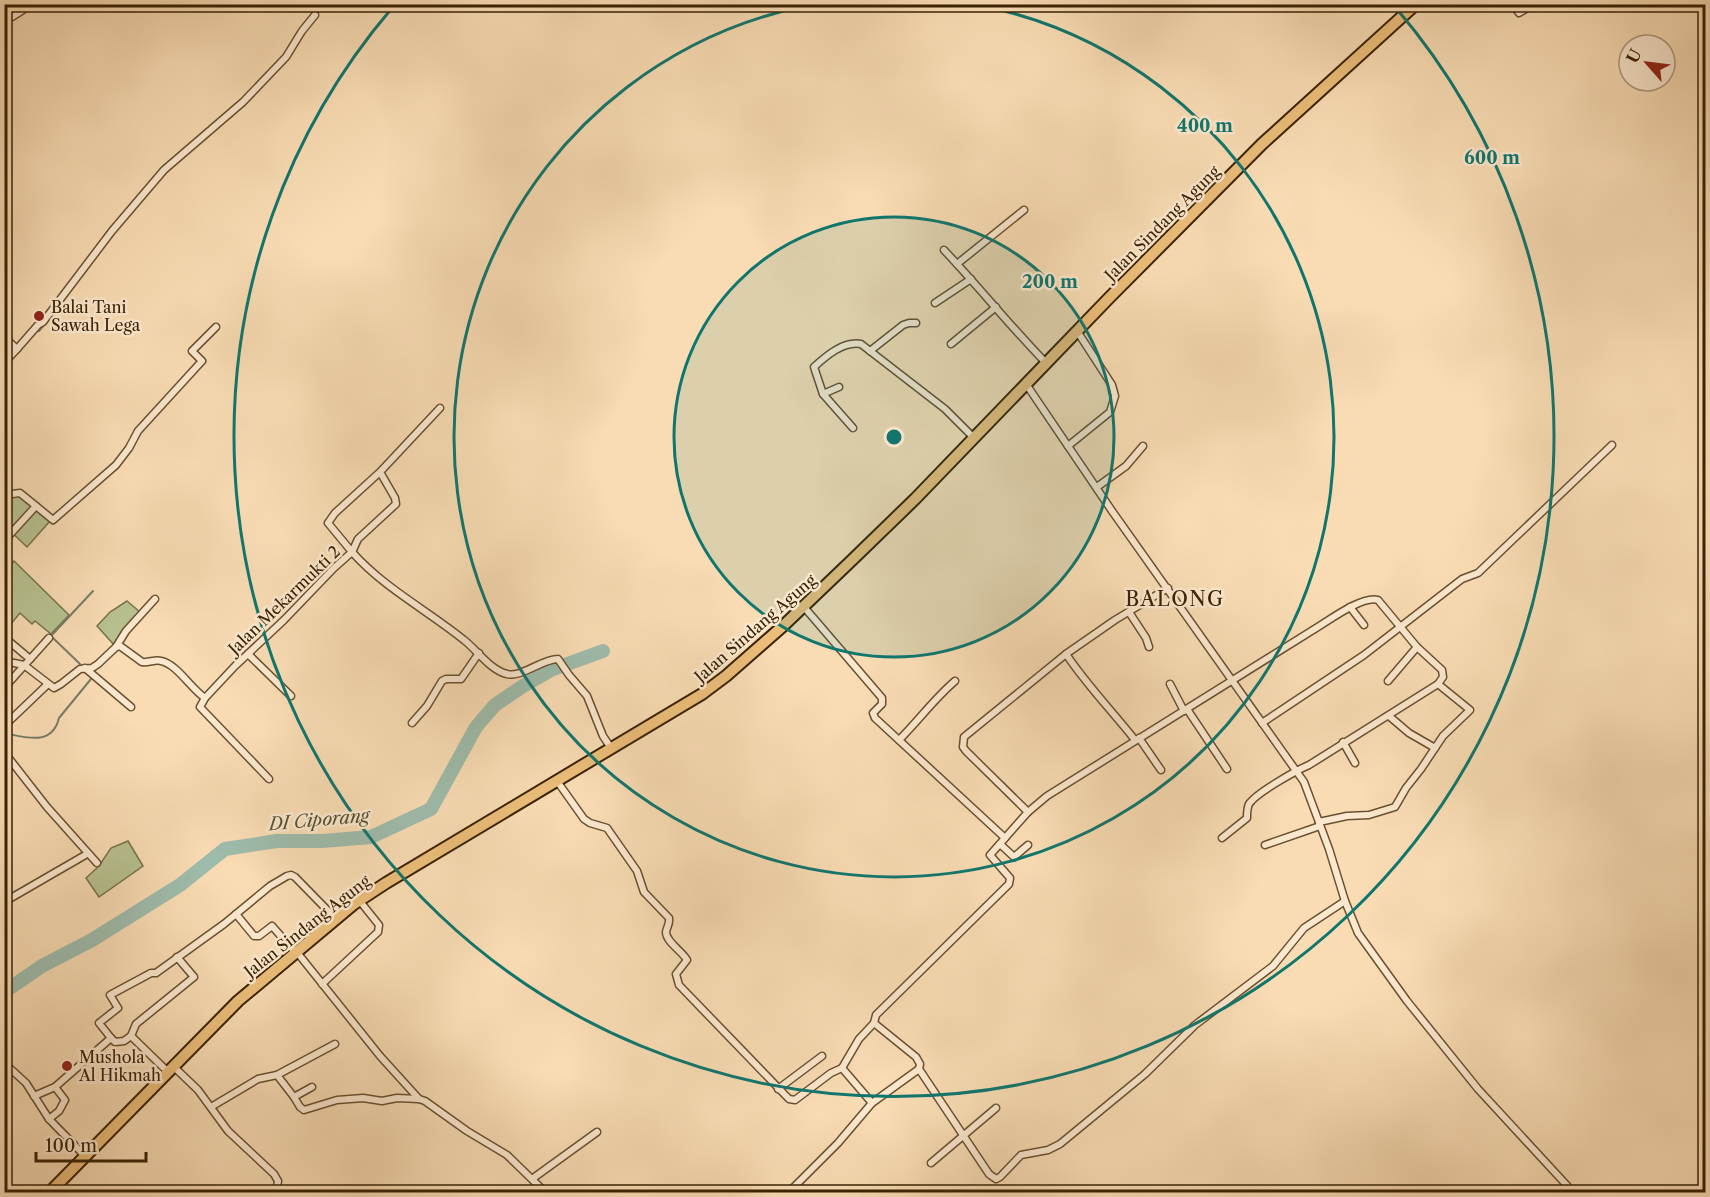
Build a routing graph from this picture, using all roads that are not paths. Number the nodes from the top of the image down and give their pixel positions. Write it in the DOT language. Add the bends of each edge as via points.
graph roads {
  1 [pos="23,4"];
  2 [pos="1416,4"];
  3 [pos="1512,4"];
  4 [pos="1534,4"];
  5 [pos="315,15"];
  6 [pos="12,17"];
  7 [pos="1024,210"];
  8 [pos="944,250"];
  9 [pos="957,264"];
  10 [pos="970,279"];
  11 [pos="935,303"];
  12 [pos="996,307"];
  13 [pos="916,323"];
  14 [pos="216,327"];
  15 [pos="1077,331"];
  16 [pos="4,337"];
  17 [pos="951,344"];
  18 [pos="17,349"];
  19 [pos="870,351"];
  20 [pos="4,363"];
  21 [pos="1046,363"];
  22 [pos="1026,384"];
  23 [pos="839,387"];
  24 [pos="823,394"];
  25 [pos="440,408"];
  26 [pos="853,428"];
  27 [pos="973,437"];
  28 [pos="1612,445"];
  29 [pos="1068,446"];
  30 [pos="1143,446"];
  31 [pos="380,472"];
  32 [pos="1097,488"];
  33 [pos="4,495"];
  34 [pos="36,506"];
  35 [pos="4,541"];
  36 [pos="352,552"];
  37 [pos="1168,588"];
  38 [pos="155,599"];
  39 [pos="804,607"];
  40 [pos="1350,607"];
  41 [pos="1129,612"];
  42 [pos="1364,625"];
  43 [pos="1401,627"];
  44 [pos="4,637"];
  45 [pos="49,638"];
  46 [pos="1417,646"];
  47 [pos="116,647"];
  48 [pos="1149,647"];
  49 [pos="479,653"];
  50 [pos="248,654"];
  51 [pos="1066,654"];
  52 [pos="30,659"];
  53 [pos="4,661"];
  54 [pos="24,665"];
  55 [pos="85,668"];
  56 [pos="955,681"];
  57 [pos="1233,681"];
  58 [pos="1388,681"];
  59 [pos="48,684"];
  60 [pos="1170,684"];
  61 [pos="1438,684"];
  62 [pos="4,687"];
  63 [pos="291,696"];
  64 [pos="205,698"];
  65 [pos="130,707"];
  66 [pos="1186,710"];
  67 [pos="1389,716"];
  68 [pos="412,723"];
  69 [pos="1262,723"];
  70 [pos="4,726"];
  71 [pos="1137,739"];
  72 [pos="899,740"];
  73 [pos="1343,742"];
  74 [pos="611,748"];
  75 [pos="1435,748"];
  76 [pos="4,753"];
  77 [pos="1355,763"];
  78 [pos="1227,769"];
  79 [pos="1161,770"];
  80 [pos="1296,770"];
  81 [pos="268,779"];
  82 [pos="557,781"];
  83 [pos="1028,812"];
  84 [pos="1320,824"];
  85 [pos="1222,838"];
  86 [pos="1002,841"];
  87 [pos="1028,845"];
  88 [pos="1265,845"];
  89 [pos="87,854"];
  90 [pos="97,863"];
  91 [pos="359,900"];
  92 [pos="1345,901"];
  93 [pos="4,902"];
  94 [pos="236,914"];
  95 [pos="336,919"];
  96 [pos="296,952"];
  97 [pos="177,957"];
  98 [pos="322,984"];
  99 [pos="874,1023"];
  100 [pos="131,1036"];
  101 [pos="111,1038"];
  102 [pos="335,1044"];
  103 [pos="822,1056"];
  104 [pos="4,1063"];
  105 [pos="843,1068"];
  106 [pos="919,1068"];
  107 [pos="171,1069"];
  108 [pos="276,1075"];
  109 [pos="56,1087"];
  110 [pos="312,1087"];
  111 [pos="778,1089"];
  112 [pos="34,1096"];
  113 [pos="294,1097"];
  114 [pos="419,1099"];
  115 [pos="872,1103"];
  116 [pos="211,1107"];
  117 [pos="996,1108"];
  118 [pos="49,1119"];
  119 [pos="597,1132"];
  120 [pos="963,1136"];
  121 [pos="85,1156"];
  122 [pos="931,1163"];
  123 [pos="532,1179"];
  124 [pos="540,1191"];
  125 [pos="50,1192"];
  126 [pos="273,1192"];
  127 [pos="789,1192"];
  128 [pos="1573,1192"];
  1 -- 6 [label="street" via="23,9"];
  2 -- 15 [label="main road, Jalan Sindang Agung" via="1262,144"];
  3 -- 4 [label="street" via="1519,13"];
  5 -- 18 [label="street" via="286,57 243,102 164,170"];
  7 -- 9 [label="street"];
  8 -- 9 [label="street"];
  9 -- 10 [label="street"];
  10 -- 11 [label="street"];
  10 -- 12 [label="street"];
  12 -- 17 [label="street"];
  12 -- 21 [label="street"];
  13 -- 19 [label="street" via="909,322"];
  14 -- 34 [label="street" via="192,351 202,361 138,431 109,472 53,520"];
  15 -- 21 [label="main road, Jalan Sindang Agung"];
  15 -- 29 [label="street" via="1116,396 1106,416"];
  16 -- 18 [label="street"];
  18 -- 20 [label="street"];
  19 -- 24 [label="street" via="861,344 849,344 814,367"];
  19 -- 27 [label="street" via="945,409"];
  21 -- 22 [label="main road, Jalan Sindang Agung"];
  22 -- 27 [label="main road, Jalan Sindang Agung"];
  22 -- 29 [label="street"];
  23 -- 24 [label="street"];
  24 -- 26 [label="street"];
  25 -- 31 [label="street"];
  27 -- 39 [label="main road, Jalan Sindang Agung"];
  28 -- 43 [label="street" via="1478,573 1462,579"];
  29 -- 32 [label="street"];
  30 -- 32 [label="street" via="1126,466"];
  31 -- 36 [label="street" via="396,504 358,539"];
  31 -- 36 [label="street" via="327,523"];
  32 -- 37 [label="street"];
  33 -- 34 [label="street" via="20,493"];
  34 -- 35 [label="street"];
  36 -- 49 [label="street, Jalan Mekarmukti 2" via="378,577"];
  36 -- 50 [label="street, Jalan Mekarmukti 2"];
  37 -- 41 [label="street"];
  37 -- 57 [label="street"];
  38 -- 47 [label="street"];
  39 -- 72 [label="street" via="882,698 873,715"];
  39 -- 74 [label="main road, Jalan Sindang Agung" via="714,685"];
  40 -- 42 [label="street"];
  40 -- 43 [label="street" via="1376,598"];
  40 -- 57 [label="street"];
  41 -- 48 [label="street"];
  41 -- 51 [label="street"];
  43 -- 46 [label="street"];
  43 -- 69 [label="street"];
  44 -- 52 [label="street"];
  45 -- 52 [label="street"];
  46 -- 58 [label="street"];
  46 -- 61 [label="street" via="1442,670"];
  47 -- 55 [label="street" via="98,664"];
  47 -- 64 [label="street" via="124,647 142,662 166,663"];
  49 -- 68 [label="street" via="460,679 442,681"];
  49 -- 74 [label="street, Jalan Mekarmukti 2" via="510,675 558,659 587,696"];
  50 -- 63 [label="street"];
  50 -- 64 [label="street, Jalan Mekarmukti 2"];
  51 -- 71 [label="street"];
  51 -- 83 [label="street" via="968,733 963,742 966,751"];
  52 -- 54 [label="street"];
  53 -- 54 [label="street"];
  54 -- 59 [label="street"];
  54 -- 62 [label="street"];
  55 -- 59 [label="street" via="58,687"];
  55 -- 65 [label="street"];
  56 -- 72 [label="street"];
  57 -- 66 [label="street"];
  57 -- 69 [label="street"];
  59 -- 70 [label="street"];
  60 -- 66 [label="street"];
  61 -- 67 [label="street"];
  61 -- 75 [label="street" via="1470,710"];
  64 -- 81 [label="street" via="200,707"];
  66 -- 71 [label="street"];
  66 -- 78 [label="street"];
  67 -- 73 [label="street"];
  67 -- 75 [label="street"];
  69 -- 80 [label="street"];
  71 -- 79 [label="street"];
  71 -- 83 [label="street"];
  72 -- 86 [label="street"];
  73 -- 77 [label="street"];
  73 -- 80 [label="street"];
  74 -- 82 [label="main road, Jalan Sindang Agung"];
  75 -- 84 [label="street" via="1395,807"];
  76 -- 89 [label="street"];
  80 -- 84 [label="street"];
  80 -- 85 [label="street" via="1250,803 1247,818"];
  82 -- 91 [label="main road, Jalan Sindang Agung"];
  82 -- 111 [label="street" via="584,819 607,828 637,871 644,892 669,918 668,938 687,960 676,974 679,985"];
  83 -- 86 [label="street"];
  84 -- 88 [label="street"];
  84 -- 92 [label="street"];
  86 -- 87 [label="street" via="1014,857"];
  86 -- 99 [label="street" via="990,856 1010,878 1009,884 876,1015"];
  89 -- 90 [label="street"];
  89 -- 93 [label="street"];
  91 -- 95 [label="main road, Jalan Sindang Agung"];
  91 -- 98 [label="street" via="379,925 378,932"];
  92 -- 120 [label="street" via="1304,928 1281,960 1195,1025 1145,1074 1053,1148 1021,1155 996,1179"];
  92 -- 128 [label="street" via="1358,933 1407,1001 1478,1089"];
  94 -- 95 [label="street" via="270,886 291,875"];
  94 -- 96 [label="street" via="254,936 272,926"];
  94 -- 97 [label="street"];
  95 -- 96 [label="main road, Jalan Sindang Agung"];
  96 -- 98 [label="street"];
  96 -- 107 [label="main road, Jalan Sindang Agung" via="238,1000"];
  97 -- 100 [label="street" via="194,977 136,1024"];
  97 -- 101 [label="street" via="156,973 110,994 118,1008 99,1023"];
  98 -- 114 [label="street"];
  99 -- 105 [label="street" via="859,1039"];
  99 -- 106 [label="street" via="916,1057"];
  100 -- 101 [label="street" via="115,1042"];
  100 -- 107 [label="street"];
  101 -- 109 [label="street"];
  102 -- 108 [label="street"];
  103 -- 111 [label="street"];
  104 -- 112 [label="street"];
  105 -- 111 [label="street" via="793,1101"];
  105 -- 115 [label="street"];
  106 -- 115 [label="street"];
  106 -- 120 [label="street"];
  107 -- 116 [label="street" via="198,1090"];
  107 -- 121 [label="main road, Jalan Sindang Agung"];
  108 -- 113 [label="street"];
  108 -- 116 [label="street" via="258,1079"];
  109 -- 112 [label="street"];
  109 -- 118 [label="street" via="65,1100"];
  110 -- 113 [label="street"];
  112 -- 118 [label="street"];
  113 -- 114 [label="street" via="307,1110 338,1100"];
  114 -- 123 [label="street" via="507,1155"];
  115 -- 127 [label="street"];
  116 -- 126 [label="street" via="228,1131 274,1174 278,1180"];
  117 -- 120 [label="street"];
  118 -- 121 [label="street"];
  119 -- 123 [label="street"];
  120 -- 122 [label="street"];
  121 -- 125 [label="main road, Jalan Sindang Agung"];
  123 -- 124 [label="street"];
}
